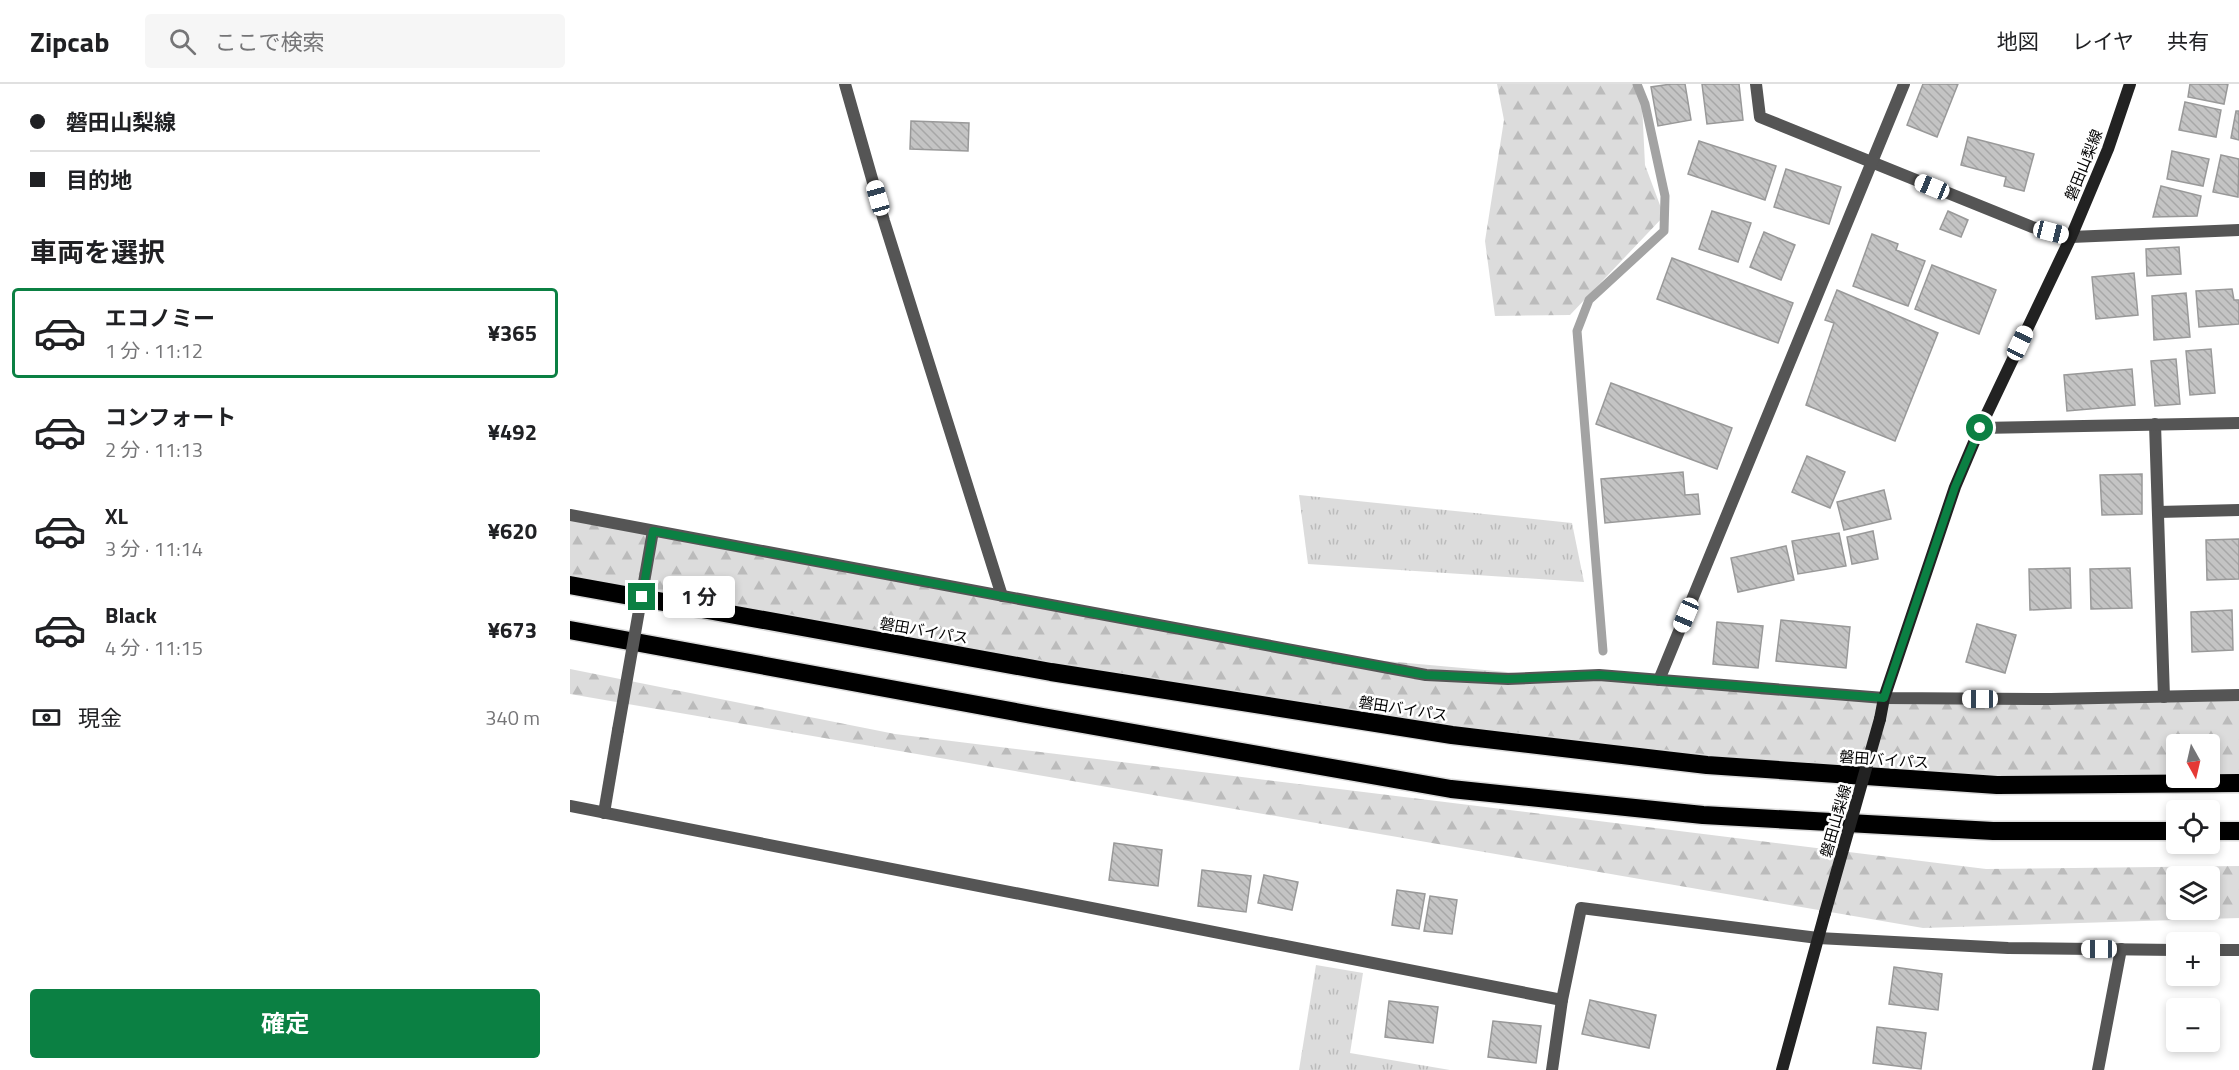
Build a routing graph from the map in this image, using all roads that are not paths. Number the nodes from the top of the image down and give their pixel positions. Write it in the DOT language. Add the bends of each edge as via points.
graph roads {
  1 [pos="845,84"];
  2 [pos="1756,84"];
  3 [pos="1904,84"];
  4 [pos="2130,84"];
  5 [pos="1873,163"];
  6 [pos="2239,230"];
  7 [pos="2071,237"];
  8 [pos="2239,423"];
  9 [pos="2156,424"];
  10 [pos="1980,428"];
  11 [pos="2239,510"];
  12 [pos="2158,512"];
  13 [pos="570,515"];
  14 [pos="653,531"];
  15 [pos="570,585"];
  16 [pos="1002,596"];
  17 [pos="570,630"];
  18 [pos="1659,680"];
  19 [pos="2239,695"];
  20 [pos="2164,697"];
  21 [pos="1884,698"];
  22 [pos="2239,783"];
  23 [pos="570,806"];
  24 [pos="604,813"];
  25 [pos="2166,831"];
  26 [pos="2220,831"];
  27 [pos="2239,831"];
  28 [pos="1818,938"];
  29 [pos="2121,949"];
  30 [pos="2166,950"];
  31 [pos="2220,950"];
  32 [pos="2239,950"];
  33 [pos="1562,1000"];
  34 [pos="1552,1070"];
  35 [pos="1782,1070"];
  36 [pos="2098,1070"];
  1 -- 16 [label="street"];
  2 -- 5 [label="street" via="1760,117"];
  3 -- 5 [label="street"];
  4 -- 7 [label="main road, 磐田山梨線"];
  5 -- 7 [label="street" via="2032,227"];
  5 -- 18 [label="street"];
  6 -- 7 [label="street"];
  7 -- 10 [label="main road, 磐田山梨線"];
  8 -- 9 [label="street"];
  9 -- 10 [label="street"];
  9 -- 12 [label="street"];
  10 -- 21 [label="main road, 磐田山梨線" via="1955,487"];
  11 -- 12 [label="street"];
  12 -- 20 [label="street"];
  13 -- 14 [label="street"];
  14 -- 16 [label="street"];
  14 -- 24 [label="street, bridge"];
  15 -- 22 [label="highway, 磐田バイパス" via="1051,672 1452,735 1707,765 1998,785"];
  16 -- 18 [label="street" via="1426,675 1508,679 1599,675"];
  17 -- 25 [label="highway" via="1451,789 1703,815 1993,831"];
  18 -- 21 [label="street"];
  19 -- 20 [label="street"];
  20 -- 21 [label="street"];
  21 -- 28 [label="main road, 磐田山梨線, bridge"];
  23 -- 24 [label="street"];
  24 -- 33 [label="street"];
  26 -- 27 [label="highway"];
  28 -- 29 [label="street" via="2008,948"];
  28 -- 33 [label="street" via="1581,908"];
  28 -- 35 [label="main road, 磐田山梨線"];
  29 -- 30 [label="street"];
  29 -- 36 [label="street"];
  31 -- 32 [label="street"];
  33 -- 34 [label="street"];
}
